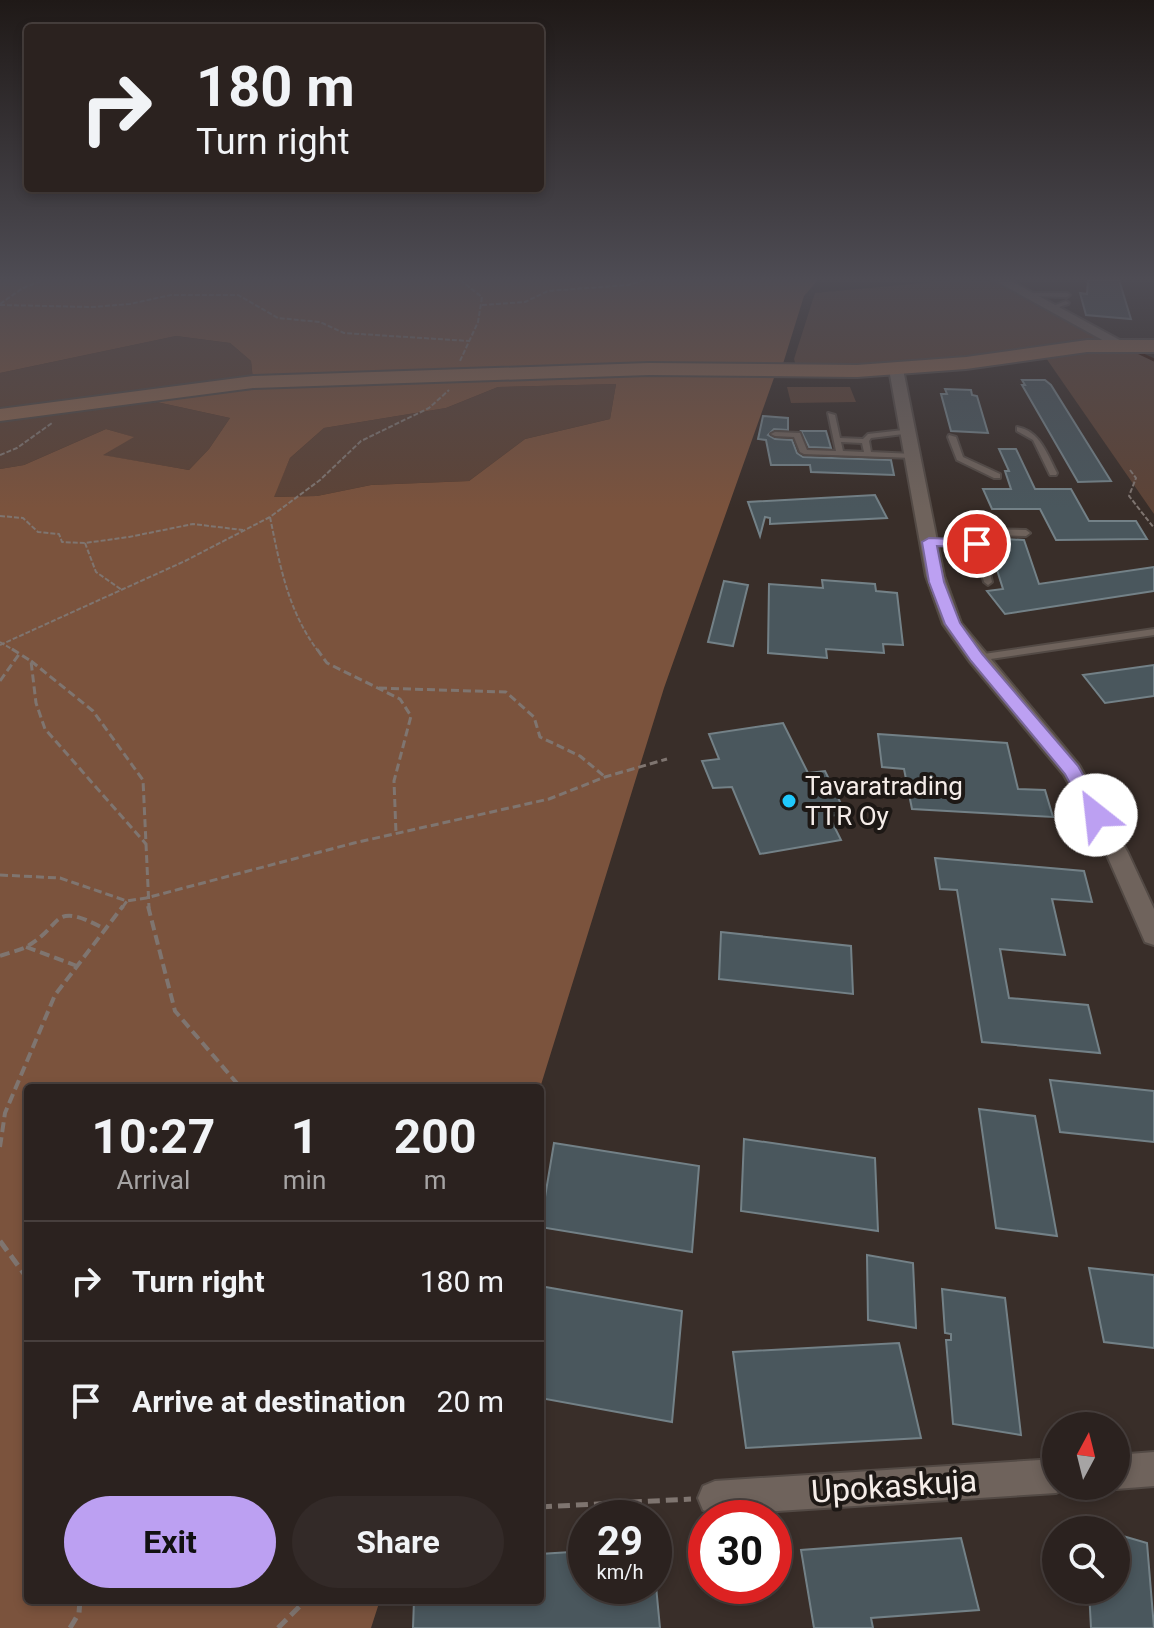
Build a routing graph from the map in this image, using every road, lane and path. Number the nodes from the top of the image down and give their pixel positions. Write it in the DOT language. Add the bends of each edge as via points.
graph roads {
  1 [pos="463,356"];
  2 [pos="1013,356"];
  3 [pos="896,369"];
  4 [pos="455,375"];
  5 [pos="58,413"];
  6 [pos="0,415"];
  7 [pos="831,415"];
  8 [pos="1020,429"];
  9 [pos="909,431"];
  10 [pos="775,434"];
  11 [pos="952,437"];
  12 [pos="837,440"];
  13 [pos="865,441"];
  14 [pos="840,453"];
  15 [pos="868,454"];
  16 [pos="0,455"];
  17 [pos="913,456"];
  18 [pos="1130,470"];
  19 [pos="1053,473"];
  20 [pos="997,476"];
  21 [pos="0,516"];
  22 [pos="270,517"];
  23 [pos="1154,528"];
  24 [pos="244,530"];
  25 [pos="1026,533"];
  26 [pos="929,542"];
  27 [pos="85,543"];
  28 [pos="977,544"];
  29 [pos="988,582"];
  30 [pos="122,590"];
  31 [pos="1154,632"];
  32 [pos="2,643"];
  33 [pos="20,653"];
  34 [pos="977,658"];
  35 [pos="31,661"];
  36 [pos="0,681"];
  37 [pos="376,688"];
  38 [pos="667,759"];
  39 [pos="605,777"];
  40 [pos="396,834"];
  41 [pos="147,845"];
  42 [pos="0,875"];
  43 [pos="146,898"];
  44 [pos="127,901"];
  45 [pos="105,929"];
  46 [pos="1154,935"];
  47 [pos="26,947"];
  48 [pos="0,956"];
  49 [pos="77,966"];
  50 [pos="238,1084"];
  51 [pos="3,1114"];
  52 [pos="0,1147"];
  53 [pos="0,1241"];
  54 [pos="24,1274"];
  55 [pos="1154,1469"];
  56 [pos="1130,1471"];
  57 [pos="1042,1477"];
  58 [pos="715,1498"];
  59 [pos="544,1507"];
  60 [pos="80,1604"];
  61 [pos="302,1604"];
  62 [pos="70,1628"];
  63 [pos="278,1628"];
  1 -- 4 [label="path"];
  2 -- 3 [label="main road"];
  3 -- 4 [label="main road"];
  3 -- 9 [label="street"];
  4 -- 6 [label="main road" via="253,382"];
  4 -- 22 [label="path" via="449,390 429,408 361,441"];
  5 -- 16 [label="path" via="51,425"];
  7 -- 12 [label="lane"];
  8 -- 19 [label="lane" via="1036,439"];
  9 -- 13 [label="lane" via="877,433"];
  9 -- 17 [label="street"];
  10 -- 14 [label="lane" via="797,435 804,452"];
  11 -- 20 [label="lane" via="960,458"];
  12 -- 13 [label="lane"];
  12 -- 14 [label="lane"];
  13 -- 15 [label="lane"];
  14 -- 15 [label="lane"];
  15 -- 17 [label="lane"];
  17 -- 26 [label="street"];
  18 -- 23 [label="path" via="1136,478 1129,496"];
  21 -- 27 [label="path" via="23,518 38,532 59,534 62,542"];
  22 -- 24 [label="path"];
  22 -- 37 [label="path" via="285,588 301,628 327,663"];
  24 -- 27 [label="path" via="193,524"];
  24 -- 30 [label="path"];
  25 -- 28 [label="lane" via="976,532"];
  26 -- 28 [label="lane"];
  26 -- 34 [label="street" via="936,582 952,624"];
  27 -- 30 [label="path" via="96,572"];
  28 -- 29 [label="lane"];
  30 -- 32 [label="path"];
  31 -- 34 [label="lane"];
  32 -- 33 [label="path"];
  33 -- 35 [label="path"];
  33 -- 36 [label="path"];
  34 -- 46 [label="street" via="1072,770"];
  35 -- 41 [label="path" via="45,729"];
  35 -- 41 [label="path" via="93,711 143,780"];
  37 -- 39 [label="path" via="506,692 534,717 540,737 580,756"];
  37 -- 40 [label="path" via="400,699 411,716 394,781"];
  38 -- 39 [label="path"];
  39 -- 40 [label="path" via="549,799"];
  40 -- 43 [label="path"];
  41 -- 43 [label="path"];
  42 -- 44 [label="path" via="60,878"];
  43 -- 44 [label="path"];
  43 -- 50 [label="path" via="175,1011"];
  44 -- 45 [label="path"];
  45 -- 47 [label="path" via="78,915 60,916"];
  45 -- 49 [label="path"];
  47 -- 48 [label="path"];
  47 -- 49 [label="path"];
  49 -- 51 [label="path" via="55,995"];
  51 -- 52 [label="path"];
  53 -- 54 [label="path"];
  55 -- 56 [label="street"];
  57 -- 58 [label="street, Upokaskuja"];
  58 -- 59 [label="path"];
  60 -- 62 [label="path"];
  61 -- 63 [label="path"];
}
